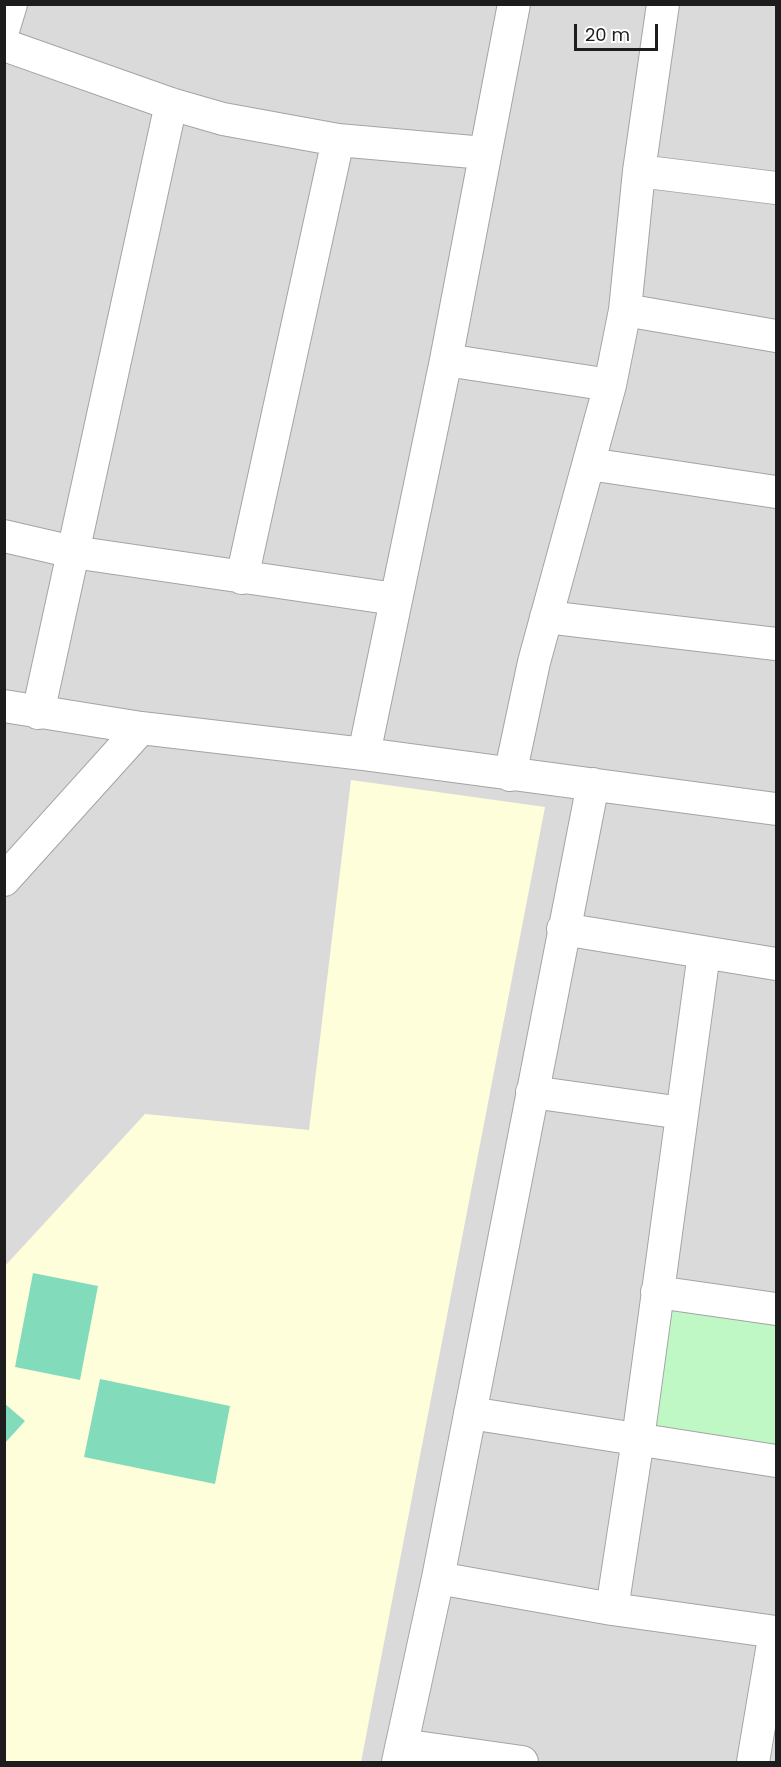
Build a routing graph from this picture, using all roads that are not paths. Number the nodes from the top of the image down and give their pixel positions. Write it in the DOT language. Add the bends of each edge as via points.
graph roads {
  1 [pos="11,4"];
  2 [pos="514,4"];
  3 [pos="663,4"];
  4 [pos="4,27"];
  5 [pos="4,45"];
  6 [pos="171,104"];
  7 [pos="338,140"];
  8 [pos="484,153"];
  9 [pos="639,171"];
  10 [pos="777,188"];
  11 [pos="625,310"];
  12 [pos="777,336"];
  13 [pos="446,360"];
  14 [pos="610,385"];
  15 [pos="589,464"];
  16 [pos="777,492"];
  17 [pos="4,536"];
  18 [pos="73,552"];
  19 [pos="242,578"];
  20 [pos="395,599"];
  21 [pos="546,616"];
  22 [pos="777,644"];
  23 [pos="4,706"];
  24 [pos="38,713"];
  25 [pos="141,728"];
  26 [pos="364,754"];
  27 [pos="510,775"];
  28 [pos="593,784"];
  29 [pos="777,808"];
  30 [pos="4,880"];
  31 [pos="563,929"];
  32 [pos="704,952"];
  33 [pos="777,964"];
  34 [pos="532,1092"];
  35 [pos="682,1113"];
  36 [pos="657,1292"];
  37 [pos="777,1309"];
  38 [pos="470,1413"];
  39 [pos="638,1439"];
  40 [pos="777,1461"];
  41 [pos="438,1578"];
  42 [pos="612,1609"];
  43 [pos="776,1632"];
  44 [pos="400,1754"];
  45 [pos="522,1762"];
  46 [pos="753,1762"];
  1 -- 4 [label="street"];
  2 -- 8 [label="street"];
  3 -- 9 [label="street"];
  5 -- 6 [label="street"];
  6 -- 7 [label="street" via="223,119"];
  6 -- 18 [label="street"];
  7 -- 8 [label="street"];
  7 -- 19 [label="street"];
  8 -- 13 [label="street"];
  9 -- 10 [label="street"];
  9 -- 11 [label="street"];
  11 -- 12 [label="street"];
  11 -- 14 [label="street"];
  13 -- 14 [label="street"];
  13 -- 20 [label="street"];
  14 -- 15 [label="street"];
  15 -- 16 [label="street"];
  15 -- 21 [label="street"];
  17 -- 18 [label="street"];
  18 -- 19 [label="street"];
  18 -- 24 [label="street"];
  19 -- 20 [label="street"];
  20 -- 26 [label="street"];
  21 -- 22 [label="street"];
  21 -- 27 [label="street"];
  23 -- 24 [label="street"];
  24 -- 25 [label="street"];
  25 -- 26 [label="street"];
  25 -- 30 [label="street"];
  26 -- 27 [label="street"];
  27 -- 28 [label="street"];
  28 -- 29 [label="street"];
  28 -- 31 [label="street"];
  31 -- 32 [label="street"];
  31 -- 34 [label="street"];
  32 -- 33 [label="street"];
  32 -- 35 [label="street"];
  34 -- 35 [label="street"];
  34 -- 38 [label="street"];
  35 -- 36 [label="street"];
  36 -- 37 [label="street"];
  36 -- 39 [label="street"];
  38 -- 39 [label="street"];
  38 -- 41 [label="street"];
  39 -- 40 [label="street"];
  39 -- 42 [label="street"];
  41 -- 42 [label="street"];
  41 -- 44 [label="street"];
  42 -- 43 [label="street"];
  43 -- 46 [label="street"];
  44 -- 45 [label="street"];
}
